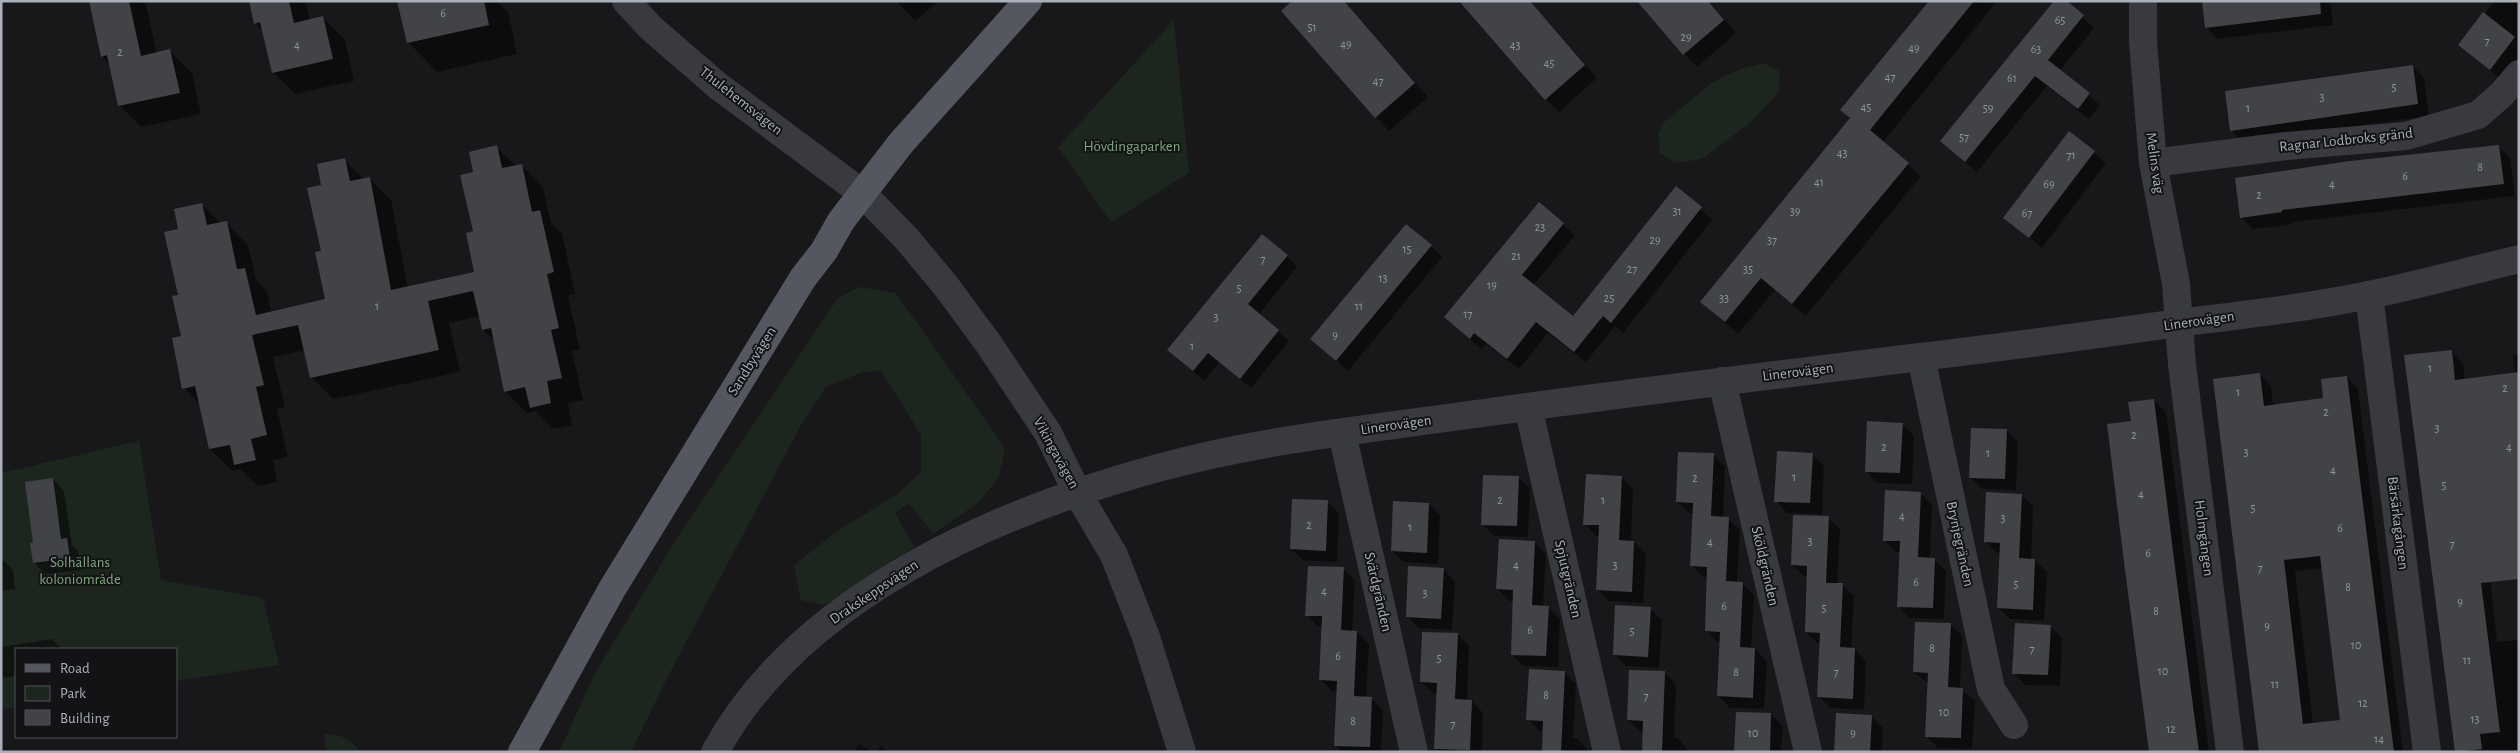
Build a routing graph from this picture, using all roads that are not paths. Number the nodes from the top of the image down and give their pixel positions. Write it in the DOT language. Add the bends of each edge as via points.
graph roads {
  1 [pos="626,1"];
  2 [pos="1028,1"];
  3 [pos="2143,1"];
  4 [pos="2519,74"];
  5 [pos="2153,163"];
  6 [pos="862,193"];
  7 [pos="2519,259"];
  8 [pos="2369,295"];
  9 [pos="2178,323"];
  10 [pos="1921,357"];
  11 [pos="1722,381"];
  12 [pos="1528,407"];
  13 [pos="1342,433"];
  14 [pos="1078,494"];
  15 [pos="2014,725"];
  16 [pos="723,749"];
  17 [pos="522,752"];
  18 [pos="1182,752"];
  19 [pos="1414,752"];
  20 [pos="1607,752"];
  21 [pos="1808,752"];
  22 [pos="2230,752"];
  23 [pos="2427,752"];
  1 -- 6 [label="street, Thulehemsvägen" via="651,28 718,86"];
  2 -- 6 [label="main road, Sandbyvägen" via="901,143"];
  3 -- 5 [label="street, Melins väg" via="2143,42"];
  4 -- 5 [label="street, Ragnar Lodbroks gränd" via="2478,115 2406,136 2286,146"];
  5 -- 9 [label="street, Melins väg" via="2176,284"];
  6 -- 14 [label="street, Vikingavägen" via="917,250 988,343 1048,433"];
  6 -- 17 [label="main road, Sandbyvägen" via="803,278 617,581"];
  7 -- 8 [label="street, Linerovägen"];
  8 -- 9 [label="street, Linerovägen"];
  8 -- 23 [label="street, Bärsärkagången"];
  9 -- 10 [label="street, Linerovägen"];
  9 -- 22 [label="street, Holmgången"];
  10 -- 11 [label="street, Linerovägen"];
  10 -- 15 [label="street, Brynjegränden" via="1991,689"];
  11 -- 12 [label="street, Linerovägen"];
  11 -- 21 [label="street, Sköldgränden"];
  12 -- 13 [label="street, Linerovägen"];
  12 -- 20 [label="street, Spjutgränden"];
  13 -- 14 [label="street, Linerovägen" via="1245,449 1159,468"];
  13 -- 19 [label="street, Svärdgränden"];
  14 -- 16 [label="street, Drakskeppsvägen" via="952,544 906,568 844,609 766,681"];
  14 -- 18 [label="street, Vikingavägen" via="1114,555 1131,594"];
}
